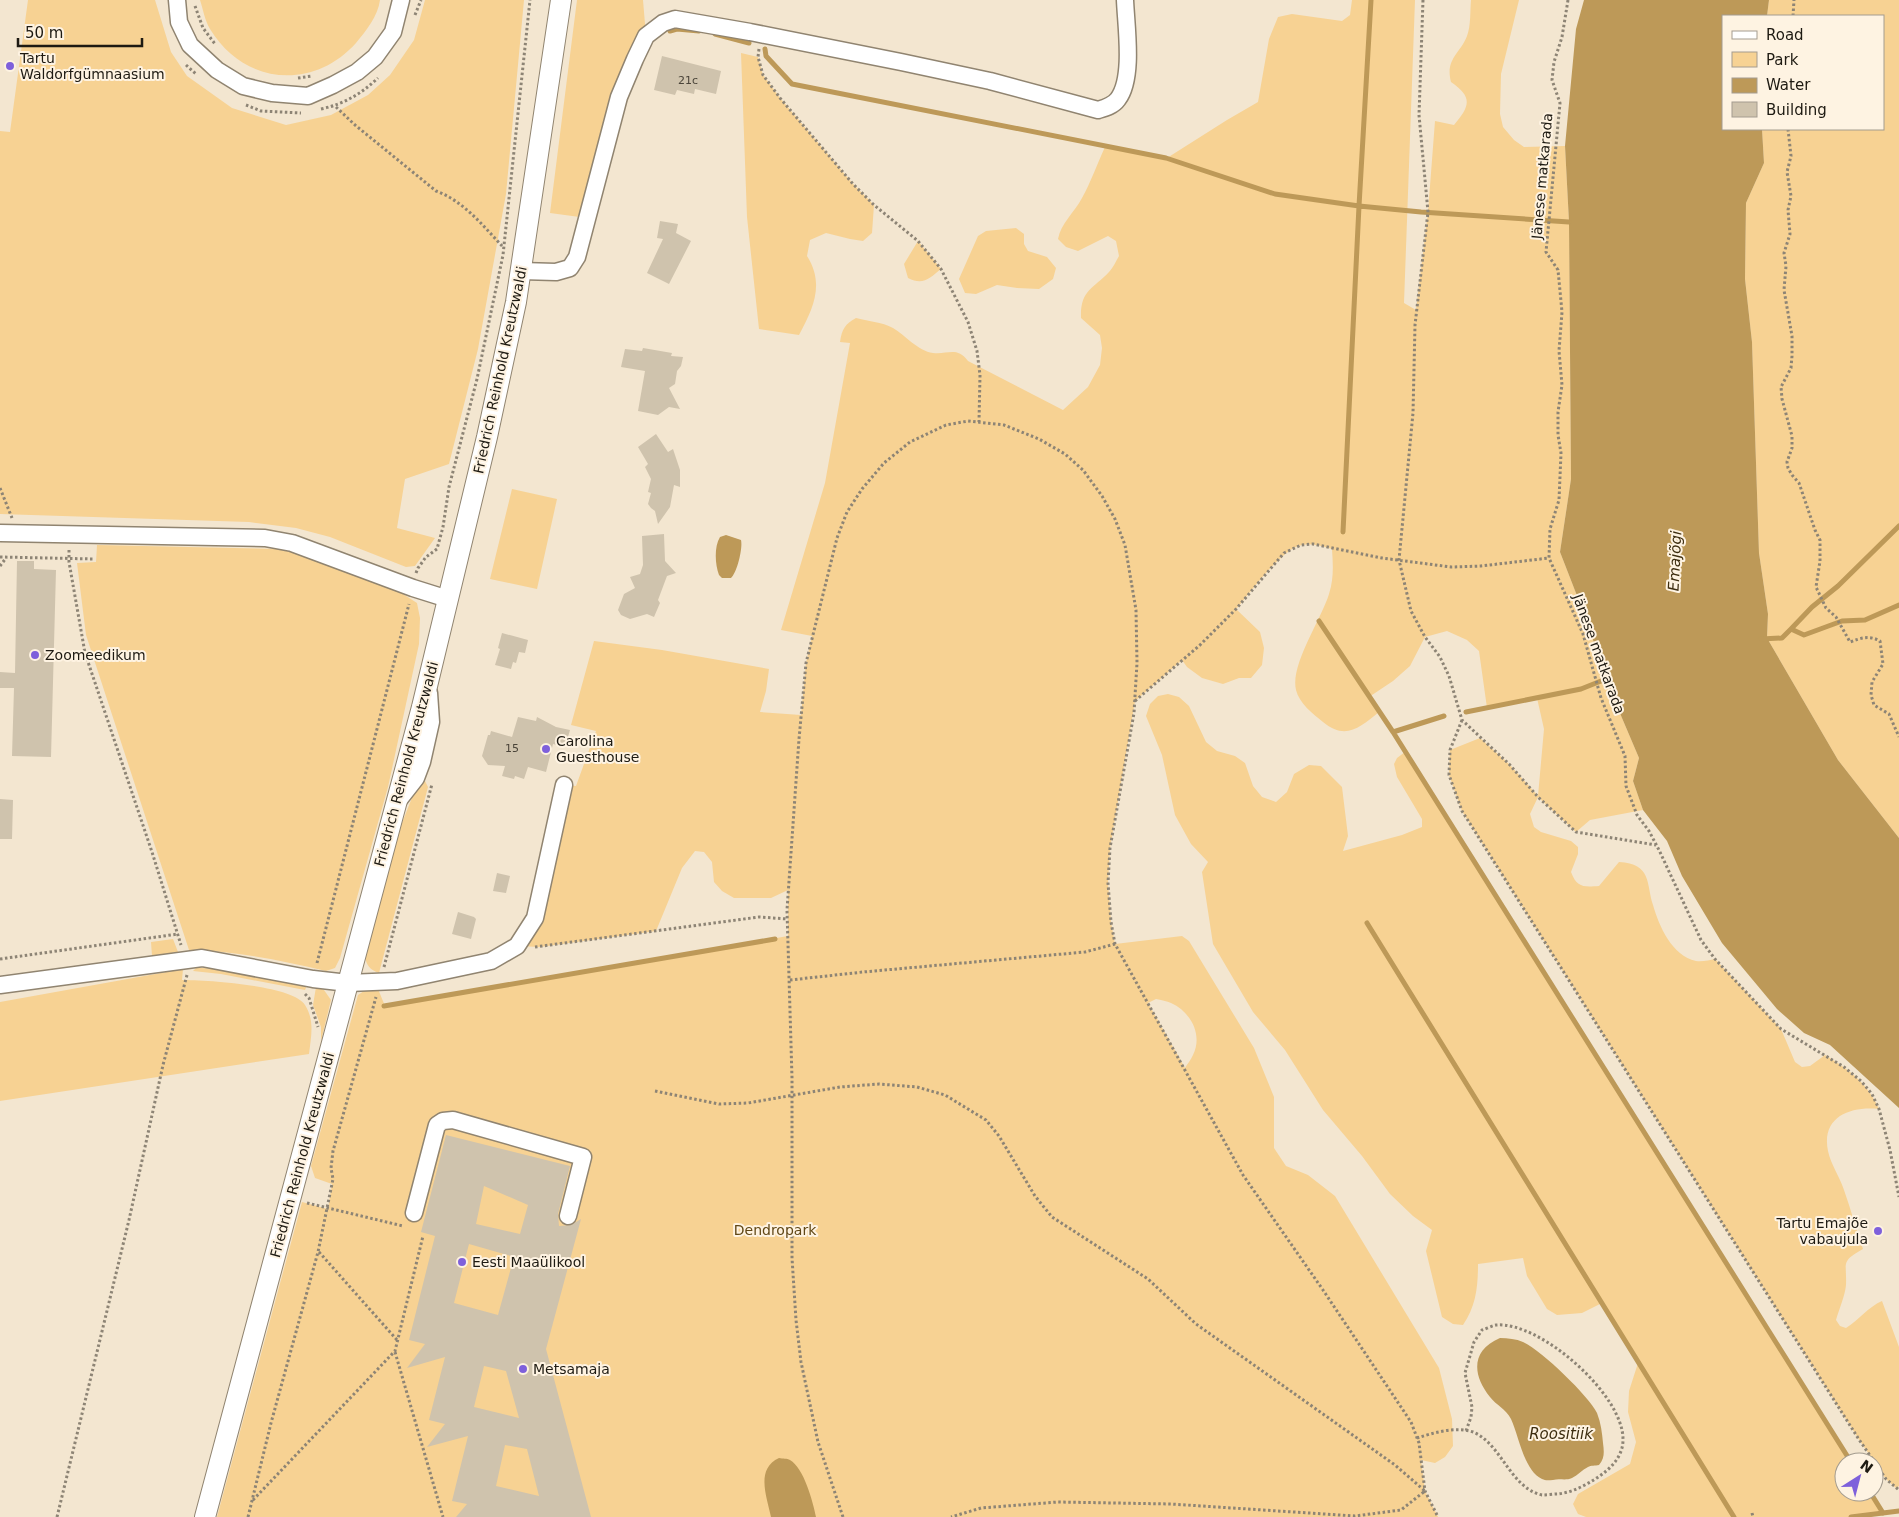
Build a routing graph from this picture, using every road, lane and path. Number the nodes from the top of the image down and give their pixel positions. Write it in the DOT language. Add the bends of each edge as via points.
graph roads {
  1 [pos="177,0"];
  2 [pos="194,0"];
  3 [pos="401,0"];
  4 [pos="421,0"];
  5 [pos="530,0"];
  6 [pos="561,0"];
  7 [pos="1125,0"];
  8 [pos="1423,0"];
  9 [pos="1568,0"];
  10 [pos="1794,0"];
  11 [pos="1792,15"];
  12 [pos="415,16"];
  13 [pos="761,34"];
  14 [pos="219,50"];
  15 [pos="185,62"];
  16 [pos="314,75"];
  17 [pos="295,78"];
  18 [pos="378,78"];
  19 [pos="202,79"];
  20 [pos="245,105"];
  21 [pos="336,106"];
  22 [pos="319,110"];
  23 [pos="302,114"];
  24 [pos="1788,130"];
  25 [pos="504,248"];
  26 [pos="521,271"];
  27 [pos="979,422"];
  28 [pos="0,488"];
  29 [pos="14,521"];
  30 [pos="1,533"];
  31 [pos="69,534"];
  32 [pos="0,557"];
  33 [pos="6,557"];
  34 [pos="1549,558"];
  35 [pos="69,559"];
  36 [pos="95,560"];
  37 [pos="1398,560"];
  38 [pos="0,566"];
  39 [pos="413,588"];
  40 [pos="448,598"];
  41 [pos="1135,701"];
  42 [pos="1462,720"];
  43 [pos="1899,737"];
  44 [pos="434,778"];
  45 [pos="564,785"];
  46 [pos="1656,845"];
  47 [pos="788,919"];
  48 [pos="178,934"];
  49 [pos="1115,944"];
  50 [pos="517,946"];
  51 [pos="0,959"];
  52 [pos="186,967"];
  53 [pos="195,975"];
  54 [pos="313,979"];
  55 [pos="790,980"];
  56 [pos="381,981"];
  57 [pos="348,983"];
  58 [pos="0,985"];
  59 [pos="309,998"];
  60 [pos="655,1091"];
  61 [pos="792,1096"];
  62 [pos="1899,1197"];
  63 [pos="414,1213"];
  64 [pos="568,1216"];
  65 [pos="423,1236"];
  66 [pos="318,1252"];
  67 [pos="397,1340"];
  68 [pos="395,1351"];
  69 [pos="1466,1431"];
  70 [pos="1417,1438"];
  71 [pos="1899,1490"];
  72 [pos="1425,1491"];
  73 [pos="253,1500"];
  74 [pos="58,1517"];
  75 [pos="205,1517"];
  76 [pos="248,1517"];
  77 [pos="443,1517"];
  78 [pos="843,1517"];
  79 [pos="951,1517"];
  80 [pos="1438,1517"];
  1 -- 3 [label="street" via="179,22 190,45 217,70 243,86 272,93 308,96 357,72 375,57 393,32"];
  2 -- 14 [label="path" via="203,28"];
  4 -- 12 [label="path"];
  5 -- 25 [label="path"];
  6 -- 26 [label="main road, Friedrich Reinhold Kreutzwaldi"];
  7 -- 13 [label="street" via="1125,84 1118,100 1108,108 1098,110 990,81"];
  8 -- 37 [label="path" via="1419,115 1428,212 1415,325 1413,413"];
  9 -- 34 [label="path, Jänese matkarada" via="1552,80 1560,103 1546,252 1558,270 1562,312 1559,500 1550,529"];
  10 -- 11 [label="path"];
  13 -- 26 [label="street" via="675,19 663,23 646,36 619,97 577,257 570,268 556,272"];
  13 -- 27 [label="path" via="758,57 763,75 780,98 853,184 874,206 918,241 941,269 968,322 977,352"];
  15 -- 19 [label="path"];
  16 -- 17 [label="path"];
  18 -- 21 [label="path" via="365,91"];
  20 -- 23 [label="path" via="262,111"];
  21 -- 22 [label="path"];
  21 -- 25 [label="path" via="436,191 449,196"];
  24 -- 43 [label="path" via="1791,156 1787,172 1791,196 1788,210 1790,234 1784,253 1784,290 1792,356 1781,388 1792,436 1788,468 1800,483 1820,540 1816,587 1850,642 1873,637 1880,641 1883,664 1872,682 1871,695 1874,706 1889,714"];
  25 -- 39 [label="path" via="477,379 449,487 443,527 437,549 418,568"];
  26 -- 40 [label="main road, Friedrich Reinhold Kreutzwaldi" via="490,427"];
  27 -- 41 [label="path" via="1004,425 1058,450 1083,470 1115,519 1125,545 1136,610"];
  27 -- 47 [label="path" via="946,425 910,442 884,463 847,512 837,538 806,663"];
  28 -- 29 [label="path"];
  30 -- 31 [label="street"];
  31 -- 35 [label="path"];
  31 -- 39 [label="street" via="274,540 292,543"];
  32 -- 33 [label="path"];
  33 -- 35 [label="path"];
  33 -- 38 [label="path"];
  34 -- 37 [label="path" via="1451,567"];
  34 -- 46 [label="path, Jänese matkarada" via="1583,634 1601,698 1625,756 1626,786 1637,814"];
  35 -- 36 [label="path"];
  35 -- 48 [label="path" via="85,653"];
  37 -- 41 [label="path" via="1313,544 1292,548 1206,639"];
  37 -- 42 [label="path" via="1411,611 1450,676"];
  39 -- 40 [label="street"];
  39 -- 54 [label="path"];
  40 -- 57 [label="main road, Friedrich Reinhold Kreutzwaldi"];
  41 -- 49 [label="path" via="1110,848 1110,922"];
  42 -- 46 [label="path" via="1576,832"];
  42 -- 71 [label="path" via="1450,750 1449,776 1462,811 1853,1430 1886,1480"];
  44 -- 56 [label="path"];
  45 -- 50 [label="street" via="535,918"];
  46 -- 62 [label="path, Jänese matkarada" via="1702,940 1716,959 1782,1029 1844,1067 1872,1094 1890,1150"];
  47 -- 50 [label="path" via="759,917 540,947"];
  47 -- 55 [label="path"];
  48 -- 51 [label="path"];
  48 -- 52 [label="path"];
  49 -- 55 [label="path" via="1085,952"];
  49 -- 70 [label="path" via="1243,1175 1411,1422"];
  50 -- 56 [label="street" via="491,961 398,981"];
  52 -- 53 [label="path"];
  52 -- 54 [label="street" via="202,958"];
  52 -- 58 [label="street"];
  52 -- 74 [label="path"];
  54 -- 57 [label="street"];
  54 -- 59 [label="path"];
  55 -- 61 [label="path"];
  56 -- 57 [label="street"];
  56 -- 66 [label="path" via="333,1151 333,1179"];
  57 -- 75 [label="main road, Friedrich Reinhold Kreutzwaldi"];
  60 -- 61 [label="path" via="719,1104"];
  61 -- 72 [label="path" via="879,1084 917,1087 944,1095 968,1108 986,1120 999,1136 1035,1196 1052,1217 1148,1279 1196,1324 1395,1465"];
  61 -- 78 [label="path" via="792,1258 801,1362 818,1442"];
  63 -- 64 [label="street" via="437,1125 452,1120 583,1157"];
  65 -- 67 [label="path"];
  66 -- 67 [label="path"];
  66 -- 73 [label="path"];
  67 -- 68 [label="path"];
  68 -- 73 [label="path"];
  68 -- 77 [label="path"];
  69 -- 69 [label="path" via="1483,1438 1525,1487 1543,1495 1577,1489 1604,1472 1618,1459 1623,1440 1618,1416 1603,1392 1570,1357 1526,1331 1495,1325 1482,1330 1468,1358 1465,1372 1472,1407"];
  69 -- 70 [label="path"];
  70 -- 72 [label="path"];
  72 -- 79 [label="path" via="1401,1510 1355,1516 1171,1504 1058,1502 981,1508"];
  72 -- 80 [label="path"];
  73 -- 76 [label="path"];
}
